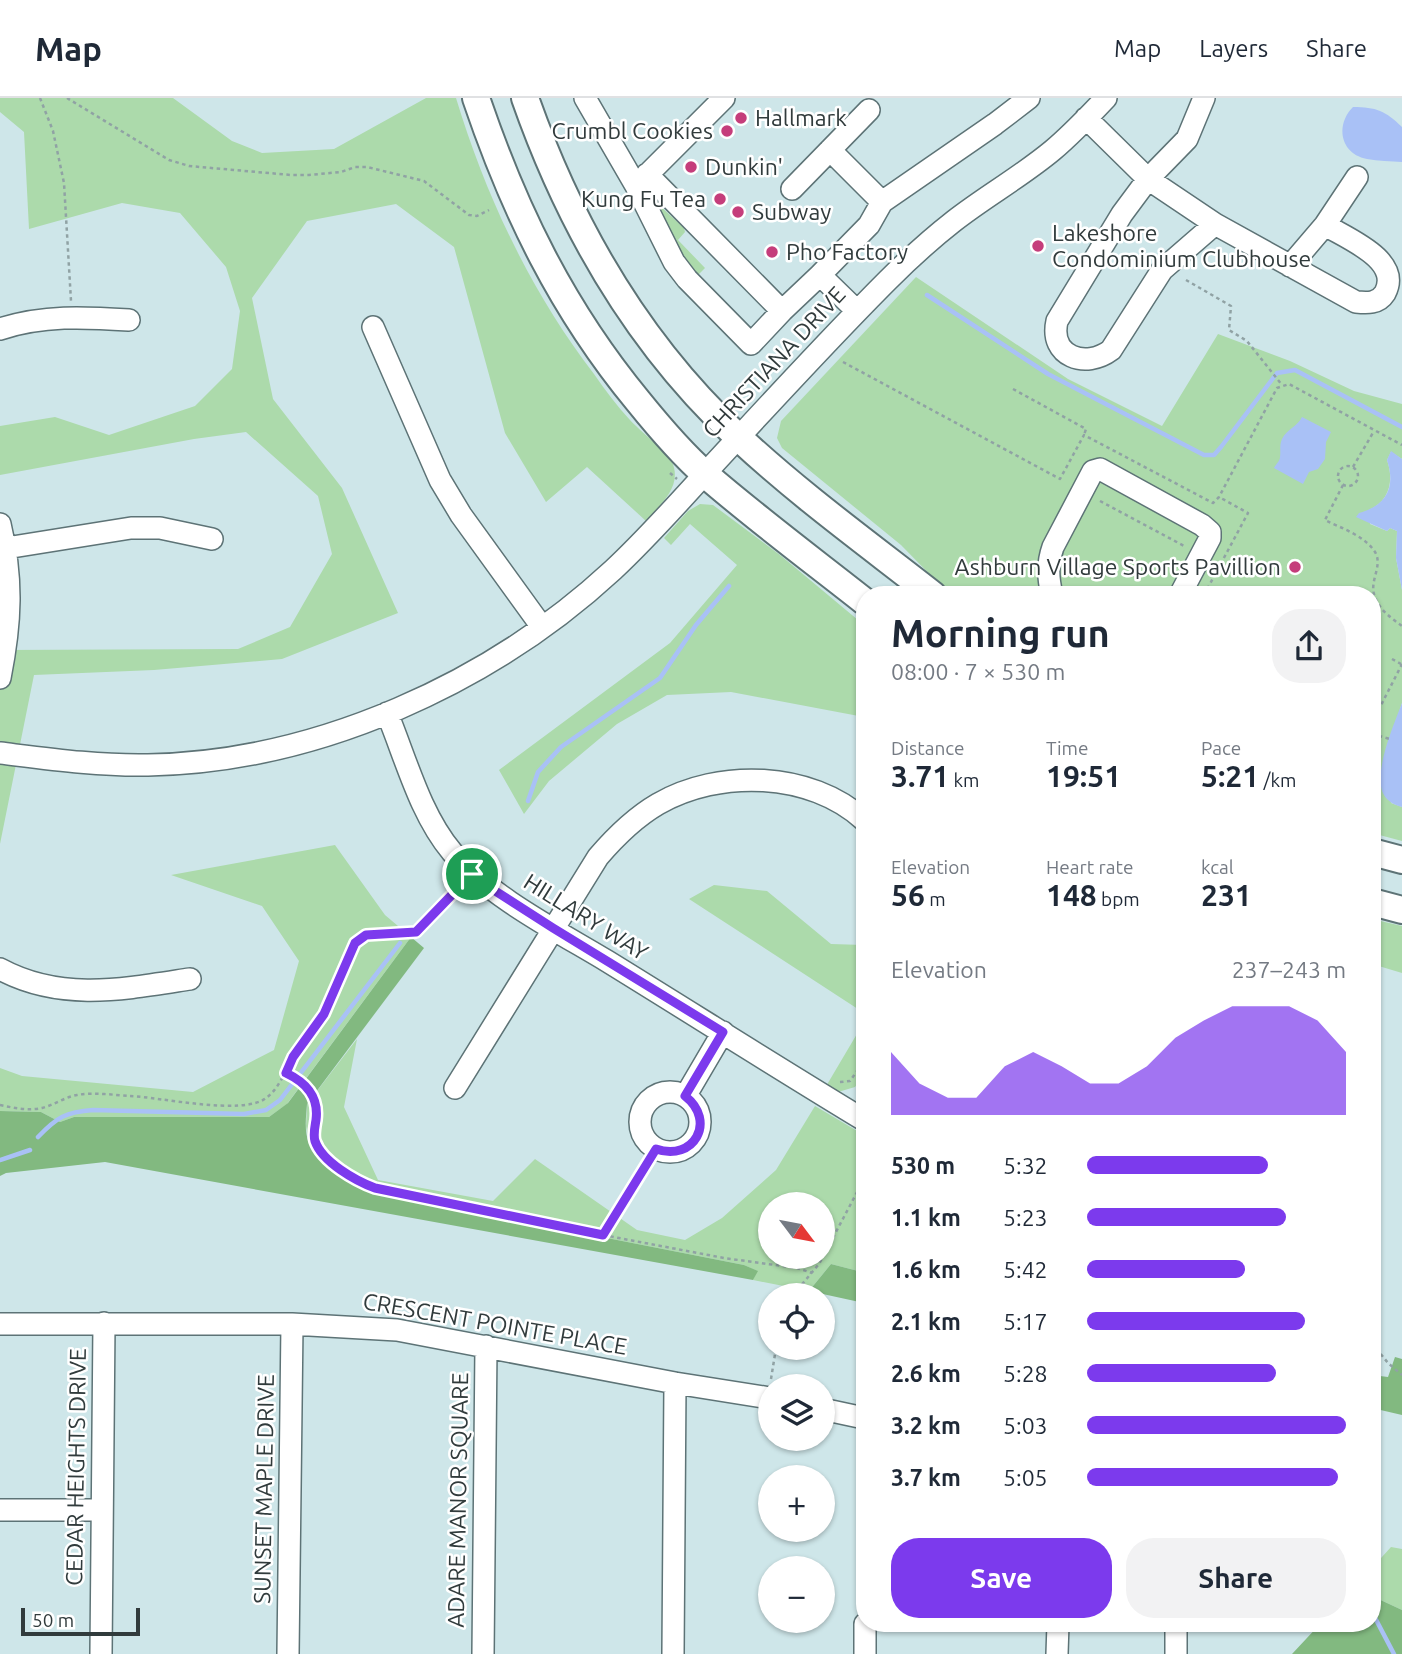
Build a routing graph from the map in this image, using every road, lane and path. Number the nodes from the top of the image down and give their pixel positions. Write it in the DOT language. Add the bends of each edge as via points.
graph roads {
  1 [pos="40,98"];
  2 [pos="66,98"];
  3 [pos="476,98"];
  4 [pos="525,98"];
  5 [pos="585,98"];
  6 [pos="724,98"];
  7 [pos="1029,98"];
  8 [pos="1106,98"];
  9 [pos="1204,98"];
  10 [pos="869,110"];
  11 [pos="1086,118"];
  12 [pos="830,150"];
  13 [pos="1357,177"];
  14 [pos="1149,179"];
  15 [pos="642,180"];
  16 [pos="792,189"];
  17 [pos="882,202"];
  18 [pos="489,209"];
  19 [pos="1215,224"];
  20 [pos="1325,225"];
  21 [pos="1290,266"];
  22 [pos="820,275"];
  23 [pos="1186,280"];
  24 [pos="782,311"];
  25 [pos="857,311"];
  26 [pos="71,316"];
  27 [pos="129,320"];
  28 [pos="373,327"];
  29 [pos="0,330"];
  30 [pos="843,362"];
  31 [pos="1280,384"];
  32 [pos="1013,389"];
  33 [pos="1374,430"];
  34 [pos="1084,435"];
  35 [pos="738,437"];
  36 [pos="1402,445"];
  37 [pos="1353,467"];
  38 [pos="670,473"];
  39 [pos="705,474"];
  40 [pos="677,480"];
  41 [pos="1343,485"];
  42 [pos="1083,492"];
  43 [pos="0,524"];
  44 [pos="212,540"];
  45 [pos="6,548"];
  46 [pos="1201,555"];
  47 [pos="1232,573"];
  48 [pos="922,586"];
  49 [pos="1050,586"];
  50 [pos="1185,586"];
  51 [pos="1374,586"];
  52 [pos="856,595"];
  53 [pos="1381,608"];
  54 [pos="1402,626"];
  55 [pos="542,627"];
  56 [pos="1392,659"];
  57 [pos="1402,665"];
  58 [pos="0,678"];
  59 [pos="1381,706"];
  60 [pos="387,713"];
  61 [pos="1381,736"];
  62 [pos="1390,739"];
  63 [pos="0,753"];
  64 [pos="856,814"];
  65 [pos="1381,854"];
  66 [pos="1402,860"];
  67 [pos="472,874"];
  68 [pos="1381,904"];
  69 [pos="1402,910"];
  70 [pos="553,928"];
  71 [pos="0,969"];
  72 [pos="190,979"];
  73 [pos="723,1032"];
  74 [pos="286,1073"];
  75 [pos="455,1088"];
  76 [pos="685,1096"];
  77 [pos="0,1105"];
  78 [pos="856,1108"];
  79 [pos="656,1149"];
  80 [pos="856,1194"];
  81 [pos="603,1235"];
  82 [pos="812,1273"];
  83 [pos="803,1283"];
  84 [pos="104,1323"];
  85 [pos="0,1324"];
  86 [pos="292,1324"];
  87 [pos="486,1346"];
  88 [pos="1381,1354"];
  89 [pos="1402,1375"];
  90 [pos="675,1383"];
  91 [pos="758,1396"];
  92 [pos="835,1412"];
  93 [pos="856,1416"];
  94 [pos="0,1510"];
  95 [pos="101,1510"];
  96 [pos="865,1632"];
  97 [pos="1058,1632"];
  98 [pos="1176,1632"];
  99 [pos="102,1654"];
  100 [pos="288,1654"];
  101 [pos="482,1654"];
  102 [pos="673,1654"];
  103 [pos="865,1654"];
  104 [pos="1057,1654"];
  105 [pos="1175,1654"];
  1 -- 26 [label="path" via="53,131 64,183"];
  2 -- 18 [label="path" via="169,160 189,166 290,175 367,167 424,181 469,215"];
  3 -- 39 [label="main road" via="525,223 574,315 652,419"];
  4 -- 35 [label="main road" via="544,152 588,245 647,335"];
  5 -- 15 [label="street"];
  6 -- 15 [label="street"];
  7 -- 17 [label="street"];
  8 -- 11 [label="street, CHRISTIANA DRIVE"];
  9 -- 14 [label="street" via="1187,139"];
  10 -- 12 [label="street"];
  11 -- 14 [label="street"];
  11 -- 25 [label="street, CHRISTIANA DRIVE" via="1053,150 934,237"];
  12 -- 16 [label="street"];
  12 -- 17 [label="street"];
  13 -- 20 [label="street"];
  14 -- 19 [label="street"];
  14 -- 19 [label="street" via="1122,214 1057,321 1058,342 1073,358 1087,361 1111,350 1162,270"];
  15 -- 24 [label="street"];
  15 -- 24 [label="street" via="674,262 751,345"];
  17 -- 22 [label="street" via="869,225"];
  19 -- 21 [label="street"];
  20 -- 21 [label="street"];
  20 -- 21 [label="street" via="1383,260 1390,272 1390,286 1382,298 1369,304 1356,302"];
  22 -- 24 [label="street"];
  22 -- 25 [label="street"];
  23 -- 31 [label="path" via="1231,306 1228,330 1247,341"];
  25 -- 35 [label="street, CHRISTIANA DRIVE"];
  26 -- 27 [label="street"];
  26 -- 29 [label="street" via="36,319"];
  28 -- 55 [label="street" via="440,480"];
  30 -- 34 [label="path" via="1060,479"];
  31 -- 33 [label="path" via="1289,384"];
  31 -- 34 [label="path" via="1213,503"];
  32 -- 34 [label="path" via="1086,429"];
  33 -- 36 [label="path"];
  33 -- 37 [label="path"];
  35 -- 39 [label="street, CHRISTIANA DRIVE"];
  35 -- 48 [label="main road"];
  37 -- 41 [label="path" via="1339,471"];
  37 -- 41 [label="path" via="1357,481"];
  38 -- 40 [label="path"];
  39 -- 52 [label="main road"];
  39 -- 55 [label="street, CHRISTIANA DRIVE" via="612,571"];
  41 -- 51 [label="path" via="1325,520 1363,540 1377,555"];
  42 -- 46 [label="path"];
  42 -- 46 [label="street" via="1093,471 1100,469 1207,527 1210,538"];
  42 -- 49 [label="street" via="1050,557"];
  43 -- 45 [label="street"];
  44 -- 45 [label="street" via="160,528 131,528"];
  45 -- 58 [label="street" via="10,612"];
  46 -- 47 [label="path"];
  46 -- 50 [label="street"];
  53 -- 54 [label="path"];
  55 -- 60 [label="street, CHRISTIANA DRIVE" via="461,678"];
  56 -- 57 [label="path"];
  57 -- 59 [label="path"];
  60 -- 63 [label="street, CHRISTIANA DRIVE" via="297,743 198,761 148,765"];
  60 -- 67 [label="street, HILLARY WAY" via="436,831"];
  61 -- 62 [label="path"];
  64 -- 70 [label="street" via="817,792 792,785 741,780 691,790 656,805 615,837"];
  65 -- 66 [label="main road"];
  67 -- 70 [label="street, HILLARY WAY"];
  67 -- 74 [label="path" via="416,932 366,935 355,943 324,1014"];
  68 -- 69 [label="main road"];
  70 -- 73 [label="street, HILLARY WAY"];
  70 -- 75 [label="street"];
  71 -- 72 [label="street" via="39,985 68,990 99,991"];
  73 -- 76 [label="street"];
  73 -- 78 [label="street, HILLARY WAY"];
  74 -- 77 [label="path" via="266,1098 249,1105 78,1094 41,1108"];
  74 -- 81 [label="path" via="316,1100 314,1140 319,1148 354,1180"];
  76 -- 79 [label="street" via="699,1111 699,1132 686,1148 676,1152"];
  76 -- 79 [label="street" via="657,1094 643,1107 642,1135"];
  79 -- 81 [label="path"];
  80 -- 82 [label="path"];
  81 -- 82 [label="path"];
  82 -- 83 [label="path"];
  84 -- 85 [label="street, CRESCENT POINTE PLACE"];
  84 -- 86 [label="street, CRESCENT POINTE PLACE"];
  84 -- 95 [label="street, CEDAR HEIGHTS DRIVE"];
  86 -- 87 [label="street, CRESCENT POINTE PLACE" via="397,1330"];
  86 -- 100 [label="street, SUNSET MAPLE DRIVE"];
  87 -- 90 [label="street, CRESCENT POINTE PLACE"];
  87 -- 101 [label="street, ADARE MANOR SQUARE"];
  88 -- 89 [label="path"];
  90 -- 91 [label="street, CRESCENT POINTE PLACE"];
  90 -- 102 [label="street"];
  92 -- 93 [label="street"];
  94 -- 95 [label="street"];
  95 -- 99 [label="street, CEDAR HEIGHTS DRIVE"];
  96 -- 103 [label="street"];
  97 -- 104 [label="street"];
  98 -- 105 [label="street"];
}
